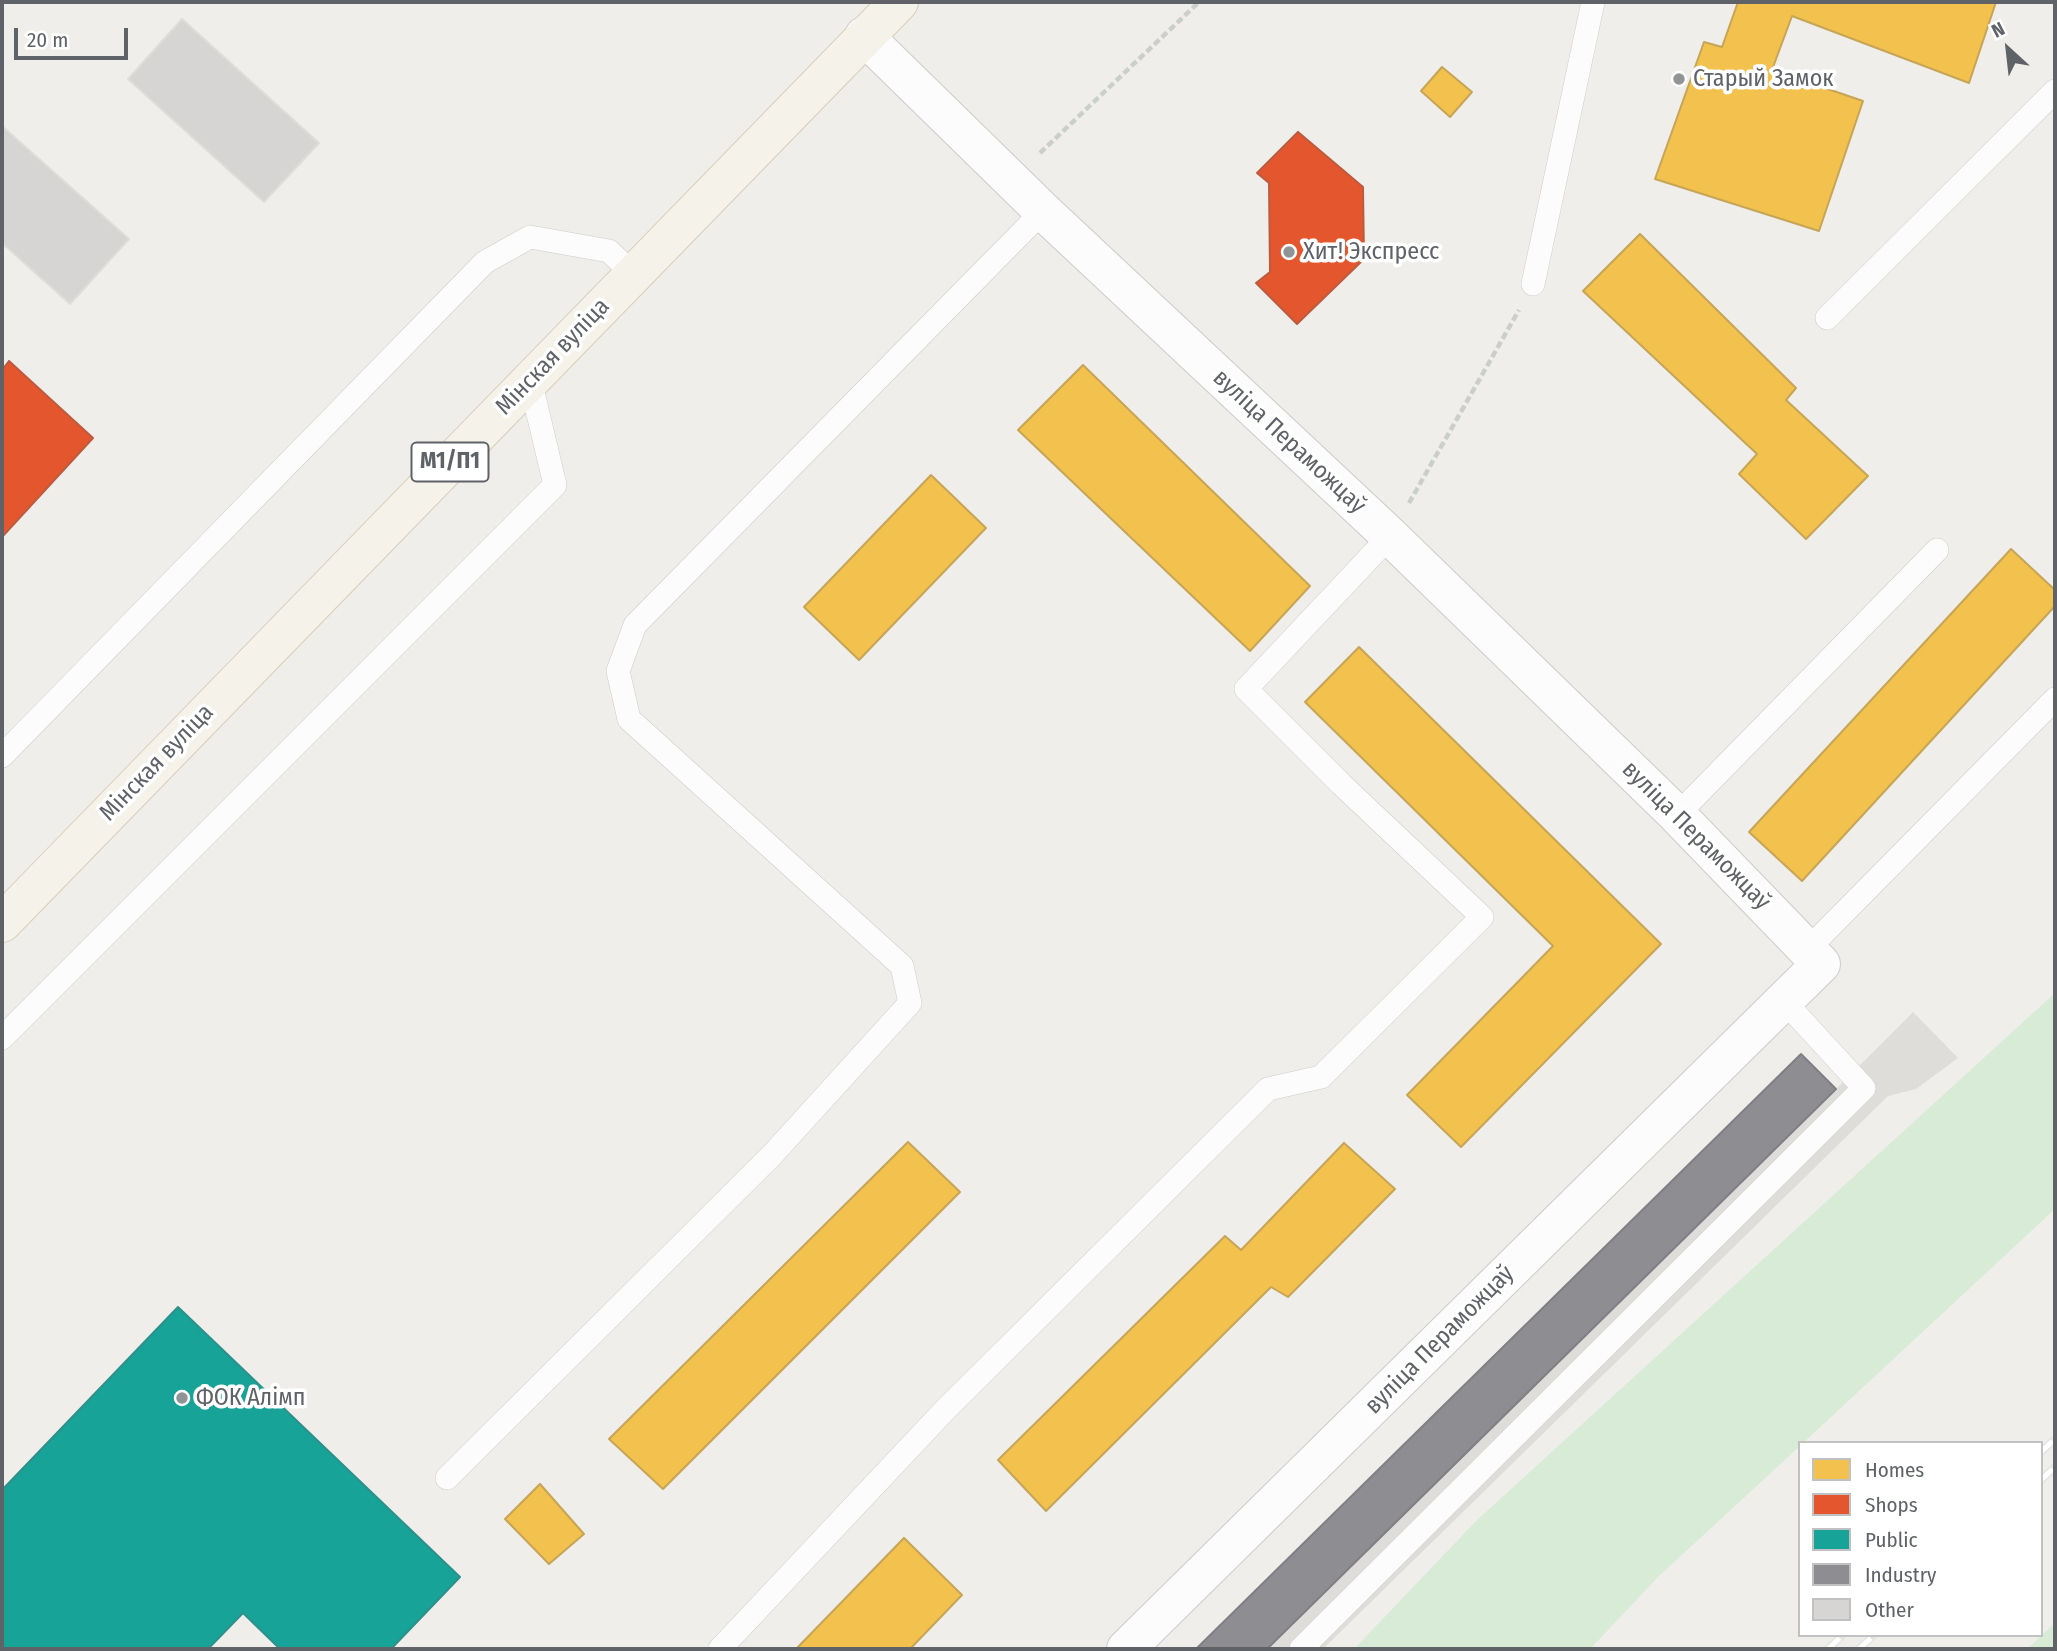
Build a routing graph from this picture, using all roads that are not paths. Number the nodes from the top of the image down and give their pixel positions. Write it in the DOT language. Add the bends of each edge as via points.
graph roads {
  1 [pos="899,2"];
  2 [pos="1593,2"];
  3 [pos="864,36"];
  4 [pos="2055,91"];
  5 [pos="1043,211"];
  6 [pos="633,274"];
  7 [pos="1533,285"];
  8 [pos="1827,318"];
  9 [pos="530,380"];
  10 [pos="1390,536"];
  11 [pos="1937,550"];
  12 [pos="2055,699"];
  13 [pos="2,756"];
  14 [pos="1677,815"];
  15 [pos="2,922"];
  16 [pos="1807,950"];
  17 [pos="1784,1001"];
  18 [pos="2,1038"];
  19 [pos="447,1478"];
  20 [pos="720,1649"];
  21 [pos="1126,1649"];
  22 [pos="1301,1649"];
  1 -- 3 [label="main road, Мінская вуліца / М1/П1"];
  2 -- 7 [label="lane"];
  3 -- 5 [label="street, вуліца Пераможцаў"];
  3 -- 6 [label="main road, Мінская вуліца / М1/П1"];
  4 -- 8 [label="lane"];
  5 -- 10 [label="street, вуліца Пераможцаў"];
  5 -- 19 [label="lane" via="635,625 618,671 629,719 902,966 910,1003 772,1155"];
  6 -- 9 [label="main road, Мінская вуліца / М1/П1"];
  6 -- 13 [label="lane" via="609,251 530,237 485,262"];
  9 -- 15 [label="main road, Мінская вуліца / М1/П1"];
  9 -- 18 [label="lane" via="555,485"];
  10 -- 14 [label="street, вуліца Пераможцаў"];
  10 -- 20 [label="lane" via="1246,689 1482,917 1321,1077 1268,1089 944,1411"];
  11 -- 14 [label="lane"];
  12 -- 16 [label="lane"];
  14 -- 16 [label="street, вуліца Пераможцаў"];
  16 -- 17 [label="street, вуліца Пераможцаў" via="1821,964"];
  17 -- 21 [label="street, вуліца Пераможцаў"];
  17 -- 22 [label="lane" via="1864,1088"];
}
